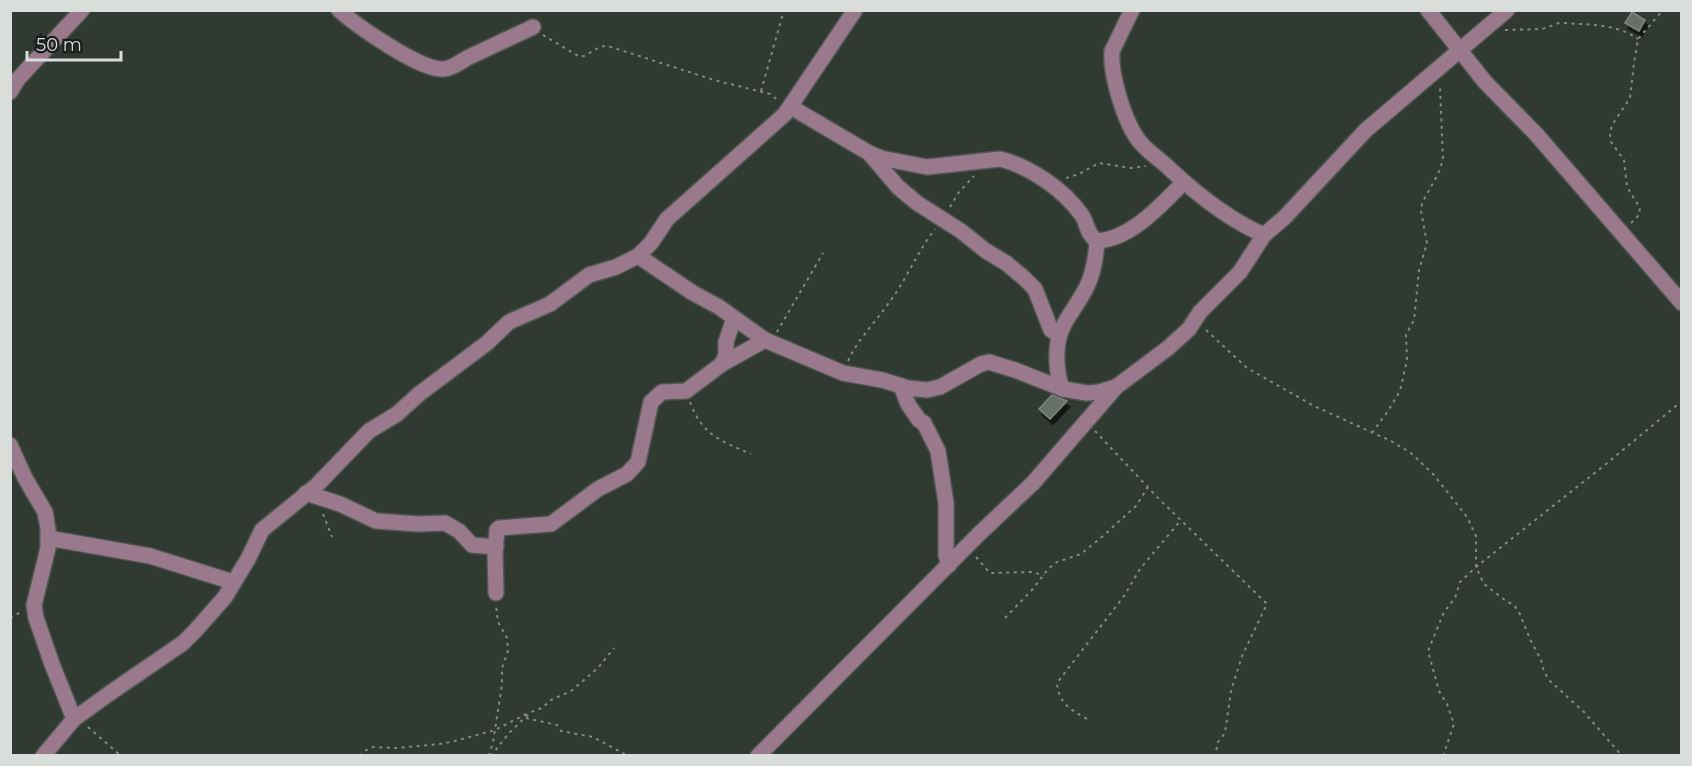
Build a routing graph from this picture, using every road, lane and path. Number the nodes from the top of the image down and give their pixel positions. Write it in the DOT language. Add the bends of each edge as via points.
graph roads {
  1 [pos="82,10"];
  2 [pos="339,10"];
  3 [pos="784,10"];
  4 [pos="855,10"];
  5 [pos="1132,10"];
  6 [pos="1428,10"];
  7 [pos="1507,10"];
  8 [pos="1663,10"];
  9 [pos="533,27"];
  10 [pos="1486,28"];
  11 [pos="1638,39"];
  12 [pos="1459,50"];
  13 [pos="1439,68"];
  14 [pos="761,92"];
  15 [pos="10,93"];
  16 [pos="788,111"];
  17 [pos="869,153"];
  18 [pos="1160,160"];
  19 [pos="974,176"];
  20 [pos="1045,181"];
  21 [pos="1183,183"];
  22 [pos="942,219"];
  23 [pos="1619,232"];
  24 [pos="1264,235"];
  25 [pos="1097,241"];
  26 [pos="823,253"];
  27 [pos="638,256"];
  28 [pos="1682,303"];
  29 [pos="734,318"];
  30 [pos="1194,321"];
  31 [pos="1058,335"];
  32 [pos="768,341"];
  33 [pos="722,364"];
  34 [pos="843,373"];
  35 [pos="901,386"];
  36 [pos="1116,387"];
  37 [pos="1063,389"];
  38 [pos="686,391"];
  39 [pos="1682,401"];
  40 [pos="1085,420"];
  41 [pos="1372,433"];
  42 [pos="10,445"];
  43 [pos="751,454"];
  44 [pos="1148,487"];
  45 [pos="308,493"];
  46 [pos="1181,520"];
  47 [pos="332,537"];
  48 [pos="48,538"];
  49 [pos="495,546"];
  50 [pos="965,548"];
  51 [pos="949,565"];
  52 [pos="1476,567"];
  53 [pos="1044,575"];
  54 [pos="233,582"];
  55 [pos="496,593"];
  56 [pos="1005,618"];
  57 [pos="614,648"];
  58 [pos="530,712"];
  59 [pos="77,717"];
  60 [pos="525,718"];
  61 [pos="1086,719"];
  62 [pos="495,730"];
  63 [pos="43,756"];
  64 [pos="121,756"];
  65 [pos="360,756"];
  66 [pos="490,756"];
  67 [pos="628,756"];
  68 [pos="759,756"];
  69 [pos="1215,756"];
  70 [pos="1443,756"];
  71 [pos="1622,756"];
  1 -- 15 [label="street" via="18,79"];
  2 -- 9 [label="street" via="393,49 445,69"];
  3 -- 14 [label="path"];
  4 -- 16 [label="street"];
  5 -- 18 [label="street" via="1112,51 1114,78 1133,131"];
  6 -- 12 [label="street"];
  7 -- 10 [label="street"];
  8 -- 11 [label="path"];
  9 -- 14 [label="path" via="580,57 608,46"];
  10 -- 11 [label="path" via="1542,29 1565,23 1618,28"];
  10 -- 12 [label="street"];
  11 -- 23 [label="path" via="1630,98 1610,134 1624,160 1628,187 1640,208 1635,220"];
  12 -- 13 [label="street"];
  12 -- 23 [label="street"];
  13 -- 24 [label="street" via="1366,130"];
  13 -- 41 [label="path" via="1443,160 1422,202 1427,243 1419,270 1414,320 1406,335 1407,360 1400,391"];
  14 -- 16 [label="path" via="776,98"];
  16 -- 17 [label="street"];
  16 -- 27 [label="street" via="667,219"];
  17 -- 20 [label="street" via="927,167 1000,159"];
  17 -- 22 [label="street" via="898,187"];
  18 -- 20 [label="path" via="1131,168 1099,163 1079,174"];
  18 -- 21 [label="street"];
  19 -- 22 [label="path"];
  20 -- 25 [label="street" via="1074,204 1090,236"];
  21 -- 24 [label="street" via="1242,226"];
  21 -- 25 [label="street" via="1138,224 1112,239"];
  22 -- 31 [label="street" via="1006,263 1035,289 1051,330"];
  22 -- 34 [label="path" via="889,304 855,347"];
  23 -- 28 [label="street"];
  24 -- 30 [label="street" via="1240,272"];
  25 -- 31 [label="street" via="1094,269"];
  26 -- 32 [label="path"];
  27 -- 29 [label="street"];
  27 -- 45 [label="street" via="589,275 550,304 509,322 397,414 369,431"];
  29 -- 32 [label="street"];
  29 -- 33 [label="street"];
  30 -- 36 [label="street" via="1168,348"];
  30 -- 41 [label="path" via="1247,368"];
  31 -- 37 [label="street" via="1057,372"];
  32 -- 33 [label="street"];
  32 -- 34 [label="street"];
  33 -- 38 [label="street"];
  34 -- 35 [label="street"];
  35 -- 37 [label="street" via="933,389 989,362"];
  35 -- 51 [label="street" via="938,451"];
  36 -- 37 [label="street" via="1087,393"];
  36 -- 40 [label="street"];
  38 -- 43 [label="path" via="704,428 715,438"];
  38 -- 49 [label="street" via="662,392 651,402 638,462 627,474 598,489 551,524 499,528"];
  39 -- 52 [label="path"];
  40 -- 44 [label="path"];
  40 -- 50 [label="street" via="1033,483"];
  41 -- 52 [label="path" via="1411,453 1447,490 1476,536"];
  42 -- 48 [label="street" via="45,512"];
  44 -- 46 [label="path"];
  44 -- 53 [label="path" via="1136,506 1103,536 1081,554 1057,562"];
  45 -- 47 [label="path" via="324,515"];
  45 -- 49 [label="street" via="376,521 445,523 472,544"];
  45 -- 54 [label="street" via="262,530"];
  46 -- 61 [label="path" via="1140,568 1124,596 1057,683 1058,696"];
  46 -- 69 [label="path" via="1267,604 1242,656 1231,691 1225,733"];
  48 -- 54 [label="street" via="150,556"];
  48 -- 59 [label="street" via="34,605 45,644"];
  49 -- 55 [label="street"];
  50 -- 51 [label="street"];
  50 -- 53 [label="path" via="990,573"];
  51 -- 68 [label="street"];
  52 -- 70 [label="path" via="1460,582 1428,651 1439,691 1454,723"];
  52 -- 71 [label="path" via="1484,584 1519,612 1550,681 1584,712"];
  53 -- 56 [label="path"];
  54 -- 59 [label="street" via="217,608 183,643"];
  55 -- 62 [label="path" via="498,622 507,638 508,651 502,668"];
  57 -- 58 [label="path" via="571,691"];
  58 -- 60 [label="path"];
  58 -- 62 [label="path"];
  59 -- 63 [label="street"];
  59 -- 64 [label="path"];
  60 -- 66 [label="path"];
  60 -- 67 [label="path" via="593,737"];
  62 -- 65 [label="path" via="440,744 373,747"];
  62 -- 66 [label="path"];
}
